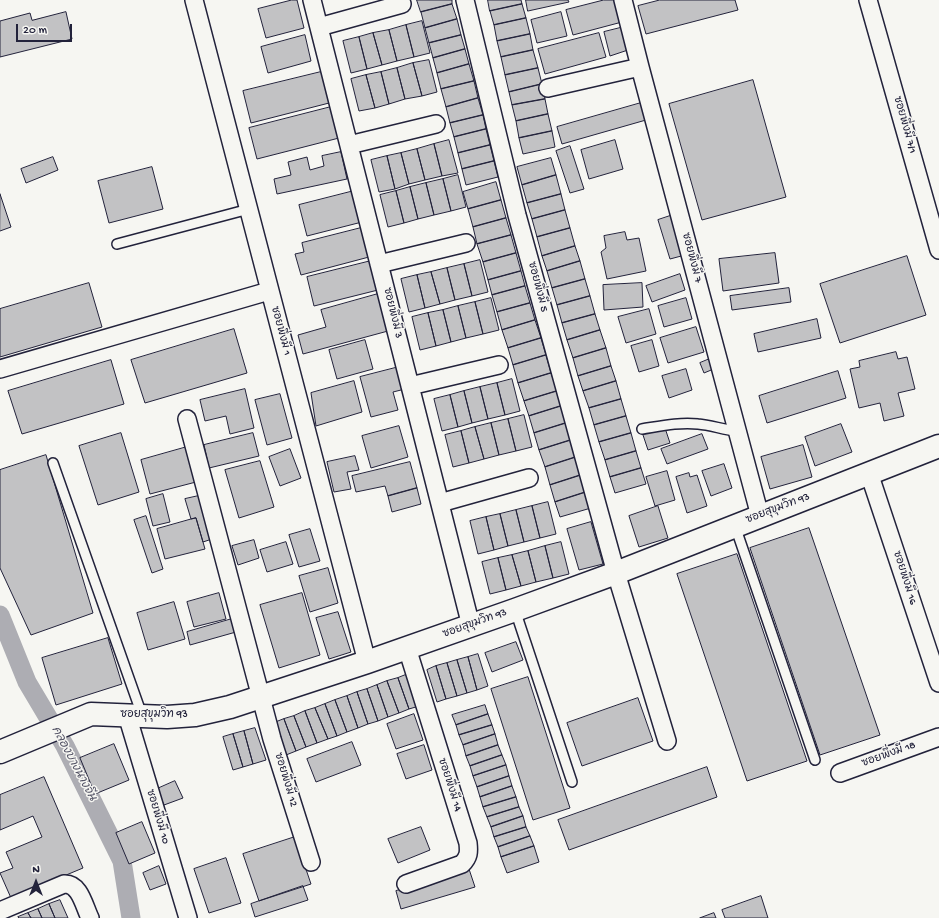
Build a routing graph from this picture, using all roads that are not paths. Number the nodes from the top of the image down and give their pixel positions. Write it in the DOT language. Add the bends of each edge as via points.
graph roads {
  1 [pos="194,0"];
  2 [pos="312,0"];
  3 [pos="465,0"];
  4 [pos="623,0"];
  5 [pos="868,0"];
  6 [pos="402,4"];
  7 [pos="319,27"];
  8 [pos="640,67"];
  9 [pos="548,88"];
  10 [pos="436,124"];
  11 [pos="349,145"];
  12 [pos="249,209"];
  13 [pos="116,244"];
  14 [pos="466,244"];
  15 [pos="939,250"];
  16 [pos="379,264"];
  17 [pos="269,292"];
  18 [pos="499,365"];
  19 [pos="0,368"];
  20 [pos="410,386"];
  21 [pos="187,419"];
  22 [pos="642,429"];
  23 [pos="737,431"];
  24 [pos="939,446"];
  25 [pos="53,463"];
  26 [pos="869,473"];
  27 [pos="529,478"];
  28 [pos="440,503"];
  29 [pos="760,516"];
  30 [pos="735,526"];
  31 [pos="616,573"];
  32 [pos="515,610"];
  33 [pos="471,626"];
  34 [pos="407,648"];
  35 [pos="367,662"];
  36 [pos="939,683"];
  37 [pos="262,696"];
  38 [pos="134,715"];
  39 [pos="939,737"];
  40 [pos="667,742"];
  41 [pos="0,752"];
  42 [pos="815,760"];
  43 [pos="840,773"];
  44 [pos="572,782"];
  45 [pos="311,862"];
  46 [pos="406,884"];
  47 [pos="0,911"];
  48 [pos="90,918"];
  49 [pos="188,918"];
  1 -- 12 [label="street, ซอยพึ่งมี 1"];
  2 -- 7 [label="street, ซอยพึ่งมี 3"];
  3 -- 31 [label="street, ซอยพึ่งมี 5" via="517,215"];
  4 -- 8 [label="street, ซอยพึ่งมี 7"];
  5 -- 15 [label="street, ซอยพึ่งมี 7/1"];
  6 -- 7 [label="street"];
  7 -- 11 [label="street, ซอยพึ่งมี 3"];
  8 -- 9 [label="street"];
  8 -- 23 [label="street, ซอยพึ่งมี 7"];
  10 -- 11 [label="street"];
  11 -- 16 [label="street, ซอยพึ่งมี 3"];
  12 -- 13 [label="lane"];
  12 -- 17 [label="street, ซอยพึ่งมี 1"];
  14 -- 16 [label="street"];
  16 -- 20 [label="street, ซอยพึ่งมี 3"];
  17 -- 19 [label="street"];
  17 -- 35 [label="street, ซอยพึ่งมี 1"];
  18 -- 20 [label="street"];
  20 -- 28 [label="street, ซอยพึ่งมี 3"];
  21 -- 37 [label="street, ซอยพึ่งมี 12"];
  22 -- 23 [label="lane" via="680,423"];
  23 -- 29 [label="street, ซอยพึ่งมี 7"];
  24 -- 26 [label="street, ซอยสุขุมวิท 93"];
  25 -- 38 [label="lane"];
  26 -- 29 [label="street, ซอยสุขุมวิท 93"];
  26 -- 36 [label="street, ซอยพึ่งมี 16"];
  27 -- 28 [label="street"];
  28 -- 33 [label="street, ซอยพึ่งมี 3"];
  29 -- 30 [label="street, ซอยสุขุมวิท 93"];
  30 -- 31 [label="street, ซอยสุขุมวิท 93"];
  30 -- 42 [label="lane"];
  31 -- 32 [label="street, ซอยสุขุมวิท 93"];
  31 -- 40 [label="street, ซอยพึ่งมี 5"];
  32 -- 33 [label="street, ซอยสุขุมวิท 93"];
  32 -- 44 [label="lane"];
  33 -- 34 [label="street, ซอยสุขุมวิท 93"];
  34 -- 35 [label="street, ซอยสุขุมวิท 93"];
  34 -- 46 [label="street, ซอยพึ่งมี 14" via="469,852 468,858 462,864"];
  35 -- 37 [label="street, ซอยสุขุมวิท 93"];
  37 -- 38 [label="street, ซอยสุขุมวิท 93" via="195,715"];
  37 -- 45 [label="street, ซอยพึ่งมี 12" via="272,739"];
  38 -- 41 [label="street, ซอยสุขุมวิท 93" via="91,714"];
  38 -- 49 [label="street, ซอยพึ่งมี 10"];
  39 -- 43 [label="street, ซอยพึ่งมี 18"];
  47 -- 48 [label="street" via="64,884 71,884 76,888"];
}
